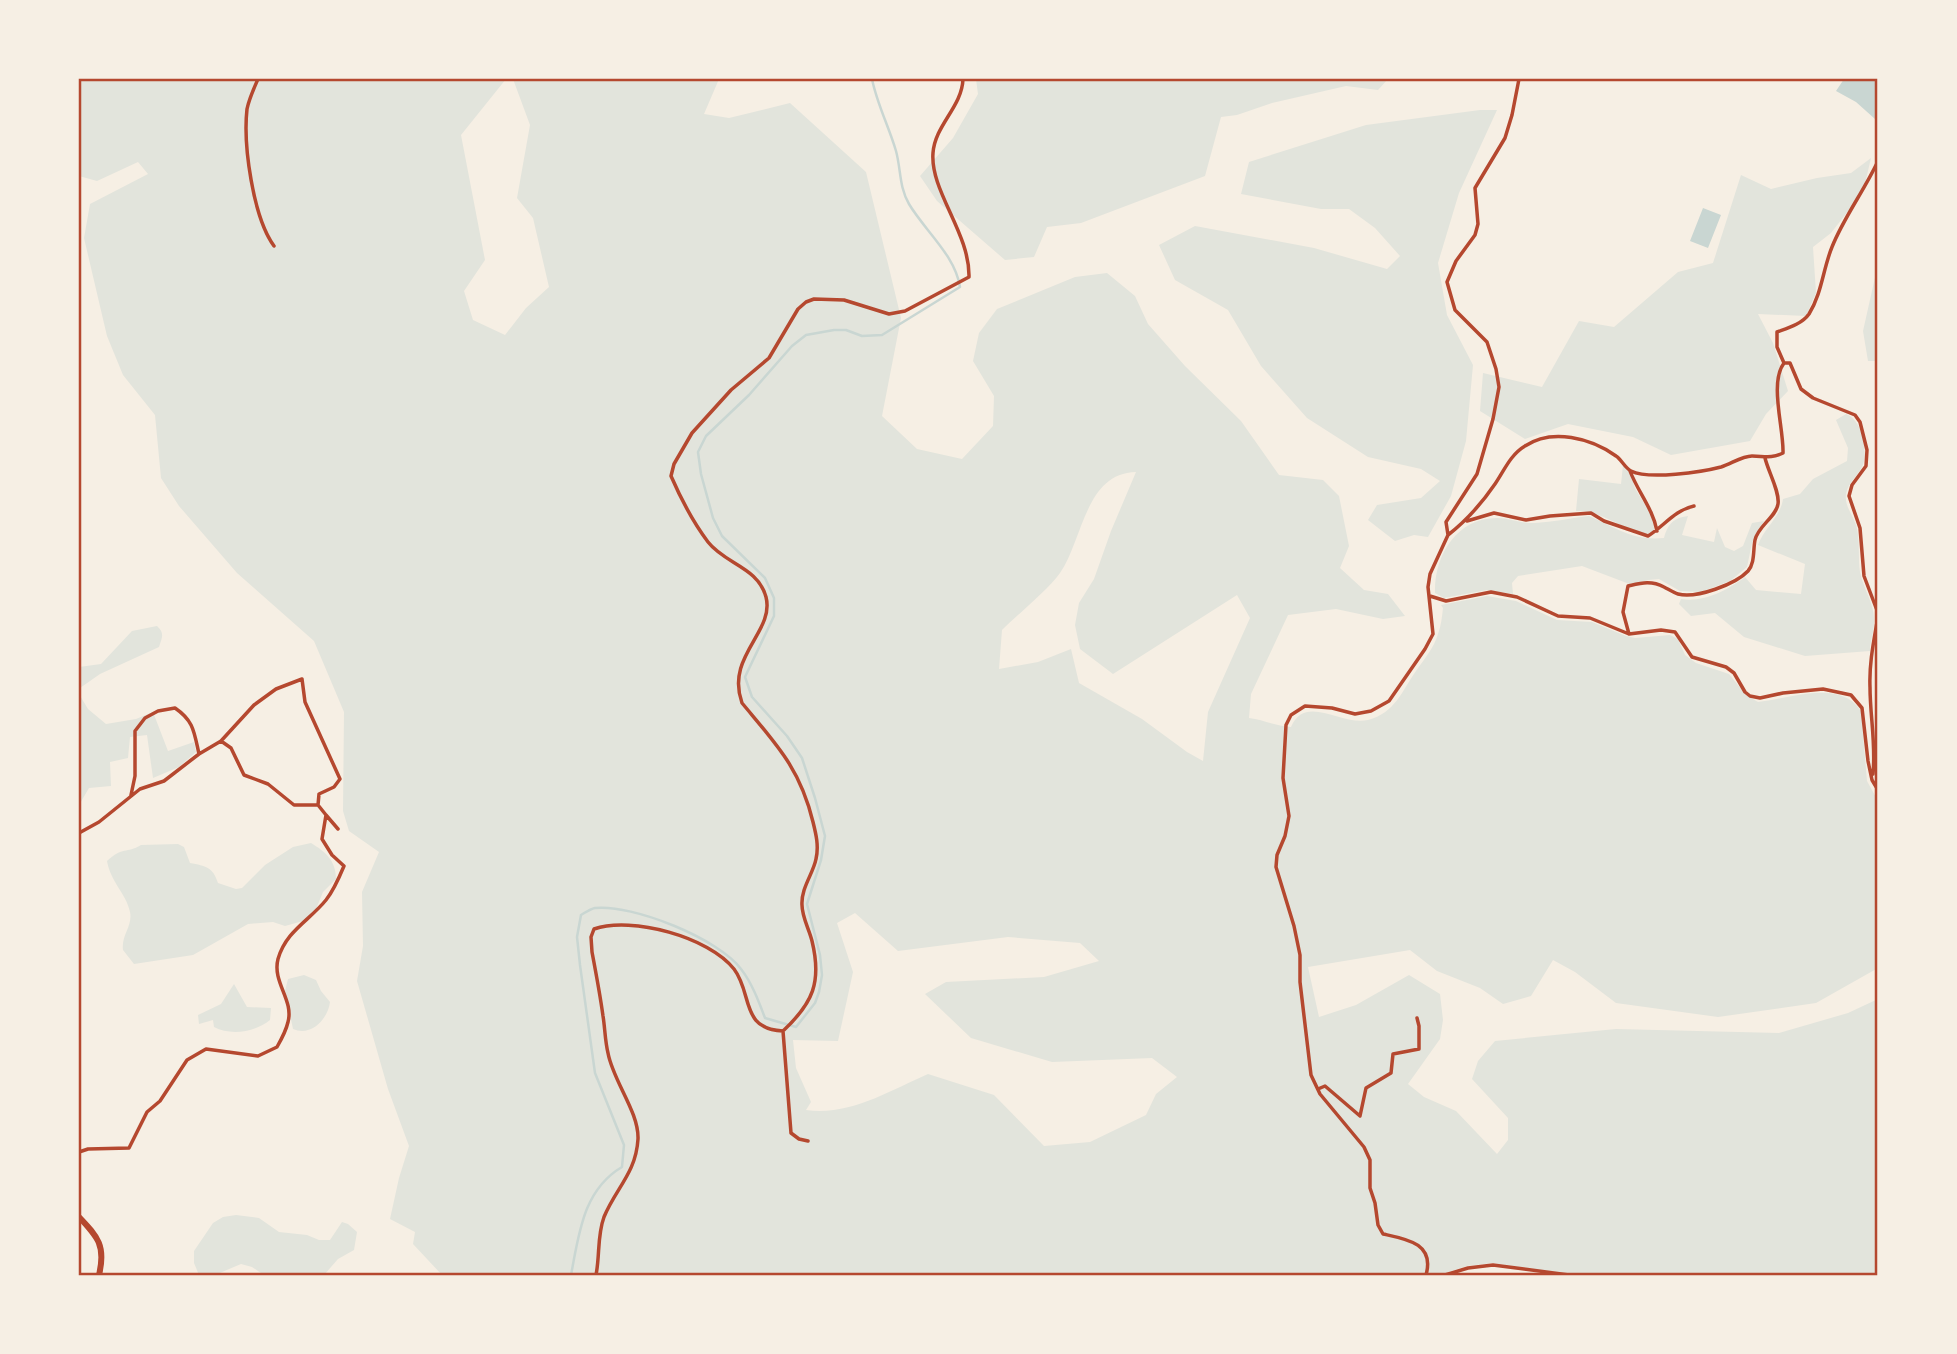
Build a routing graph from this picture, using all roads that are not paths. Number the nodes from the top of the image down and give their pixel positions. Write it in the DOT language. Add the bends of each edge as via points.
graph roads {
  1 [pos="258,79"];
  2 [pos="963,79"];
  3 [pos="1519,79"];
  4 [pos="1878,161"];
  5 [pos="274,246"];
  6 [pos="1784,363"];
  7 [pos="1765,458"];
  8 [pos="1630,471"];
  9 [pos="1694,506"];
  10 [pos="1465,521"];
  11 [pos="1657,531"];
  12 [pos="1448,535"];
  13 [pos="1430,596"];
  14 [pos="1878,614"];
  15 [pos="1629,634"];
  16 [pos="221,741"];
  17 [pos="199,754"];
  18 [pos="1872,779"];
  19 [pos="1878,790"];
  20 [pos="131,795"];
  21 [pos="318,805"];
  22 [pos="326,815"];
  23 [pos="338,829"];
  24 [pos="79,834"];
  25 [pos="1417,1018"];
  26 [pos="784,1030"];
  27 [pos="1318,1089"];
  28 [pos="808,1140"];
  29 [pos="79,1152"];
  30 [pos="79,1217"];
  31 [pos="99,1275"];
  32 [pos="596,1275"];
  33 [pos="1426,1275"];
  34 [pos="1446,1275"];
  35 [pos="1569,1275"];
  1 -- 5 [label="street" via="247,107 250,169 261,224"];
  2 -- 26 [label="street" via="962,93 933,152 936,174 970,263 969,276 905,311 889,314 844,300 806,302 769,359 731,390 692,433 671,476 709,543 757,579 765,593 768,608 738,672 738,691 742,703 795,771 817,838 816,859 802,906 817,968 815,990"];
  3 -- 12 [label="street" via="1505,138 1475,188 1475,235 1447,282 1455,310 1487,342 1499,387 1477,474 1446,522"];
  4 -- 6 [label="street" via="1833,244 1823,283 1808,315 1777,332"];
  6 -- 7 [label="street" via="1778,374 1783,453"];
  6 -- 14 [label="street" via="1794,368 1801,389 1860,422 1866,466 1849,496 1860,528 1864,576"];
  7 -- 8 [label="street" via="1750,456 1682,474"];
  7 -- 15 [label="street" via="1777,488 1778,506 1755,540 1750,570 1719,588 1692,594 1679,594 1657,583 1628,586 1623,612"];
  8 -- 10 [label="street" via="1617,456 1575,437 1542,440 1514,456"];
  8 -- 11 [label="street" via="1654,515"];
  9 -- 11 [label="street" via="1684,508"];
  10 -- 11 [label="street" via="1494,513 1527,520 1591,513 1648,536"];
  10 -- 12 [label="street"];
  12 -- 13 [label="street" via="1430,574"];
  13 -- 15 [label="street" via="1446,601 1491,592 1517,597 1558,617 1590,618"];
  13 -- 27 [label="street" via="1433,634 1389,701 1355,714 1305,706 1286,724 1283,778 1289,817 1276,867 1300,955 1311,1075"];
  14 -- 18 [label="street" via="1870,661"];
  15 -- 18 [label="street" via="1675,632 1692,657 1726,667 1750,696 1823,689 1851,695 1863,708"];
  16 -- 17 [label="street"];
  16 -- 21 [label="street" via="231,748 244,775 268,784 294,805"];
  16 -- 21 [label="street" via="254,705 276,689 302,679 307,708 340,779 319,794"];
  17 -- 20 [label="street" via="164,780"];
  17 -- 20 [label="street" via="188,717 175,708 145,718 135,731"];
  18 -- 19 [label="street"];
  20 -- 24 [label="street"];
  21 -- 22 [label="street"];
  22 -- 23 [label="street"];
  22 -- 29 [label="street" via="322,839 344,866 325,901 288,936 279,959 276,974 289,1014 277,1048 258,1056 206,1049 187,1060 160,1101 147,1112 129,1147"];
  25 -- 27 [label="street" via="1419,1049 1393,1054 1391,1073 1366,1088 1360,1116 1325,1086"];
  26 -- 28 [label="street" via="791,1133"];
  26 -- 32 [label="street" via="760,1026 736,971 704,946 653,929 606,925 594,929 592,952 607,1052 638,1135 629,1175 598,1233"];
  27 -- 33 [label="street" via="1370,1160 1370,1188 1383,1234 1413,1241 1423,1250"];
  30 -- 31 [label="main road" via="97,1236 102,1256"];
  34 -- 35 [label="street" via="1493,1265"];
}
